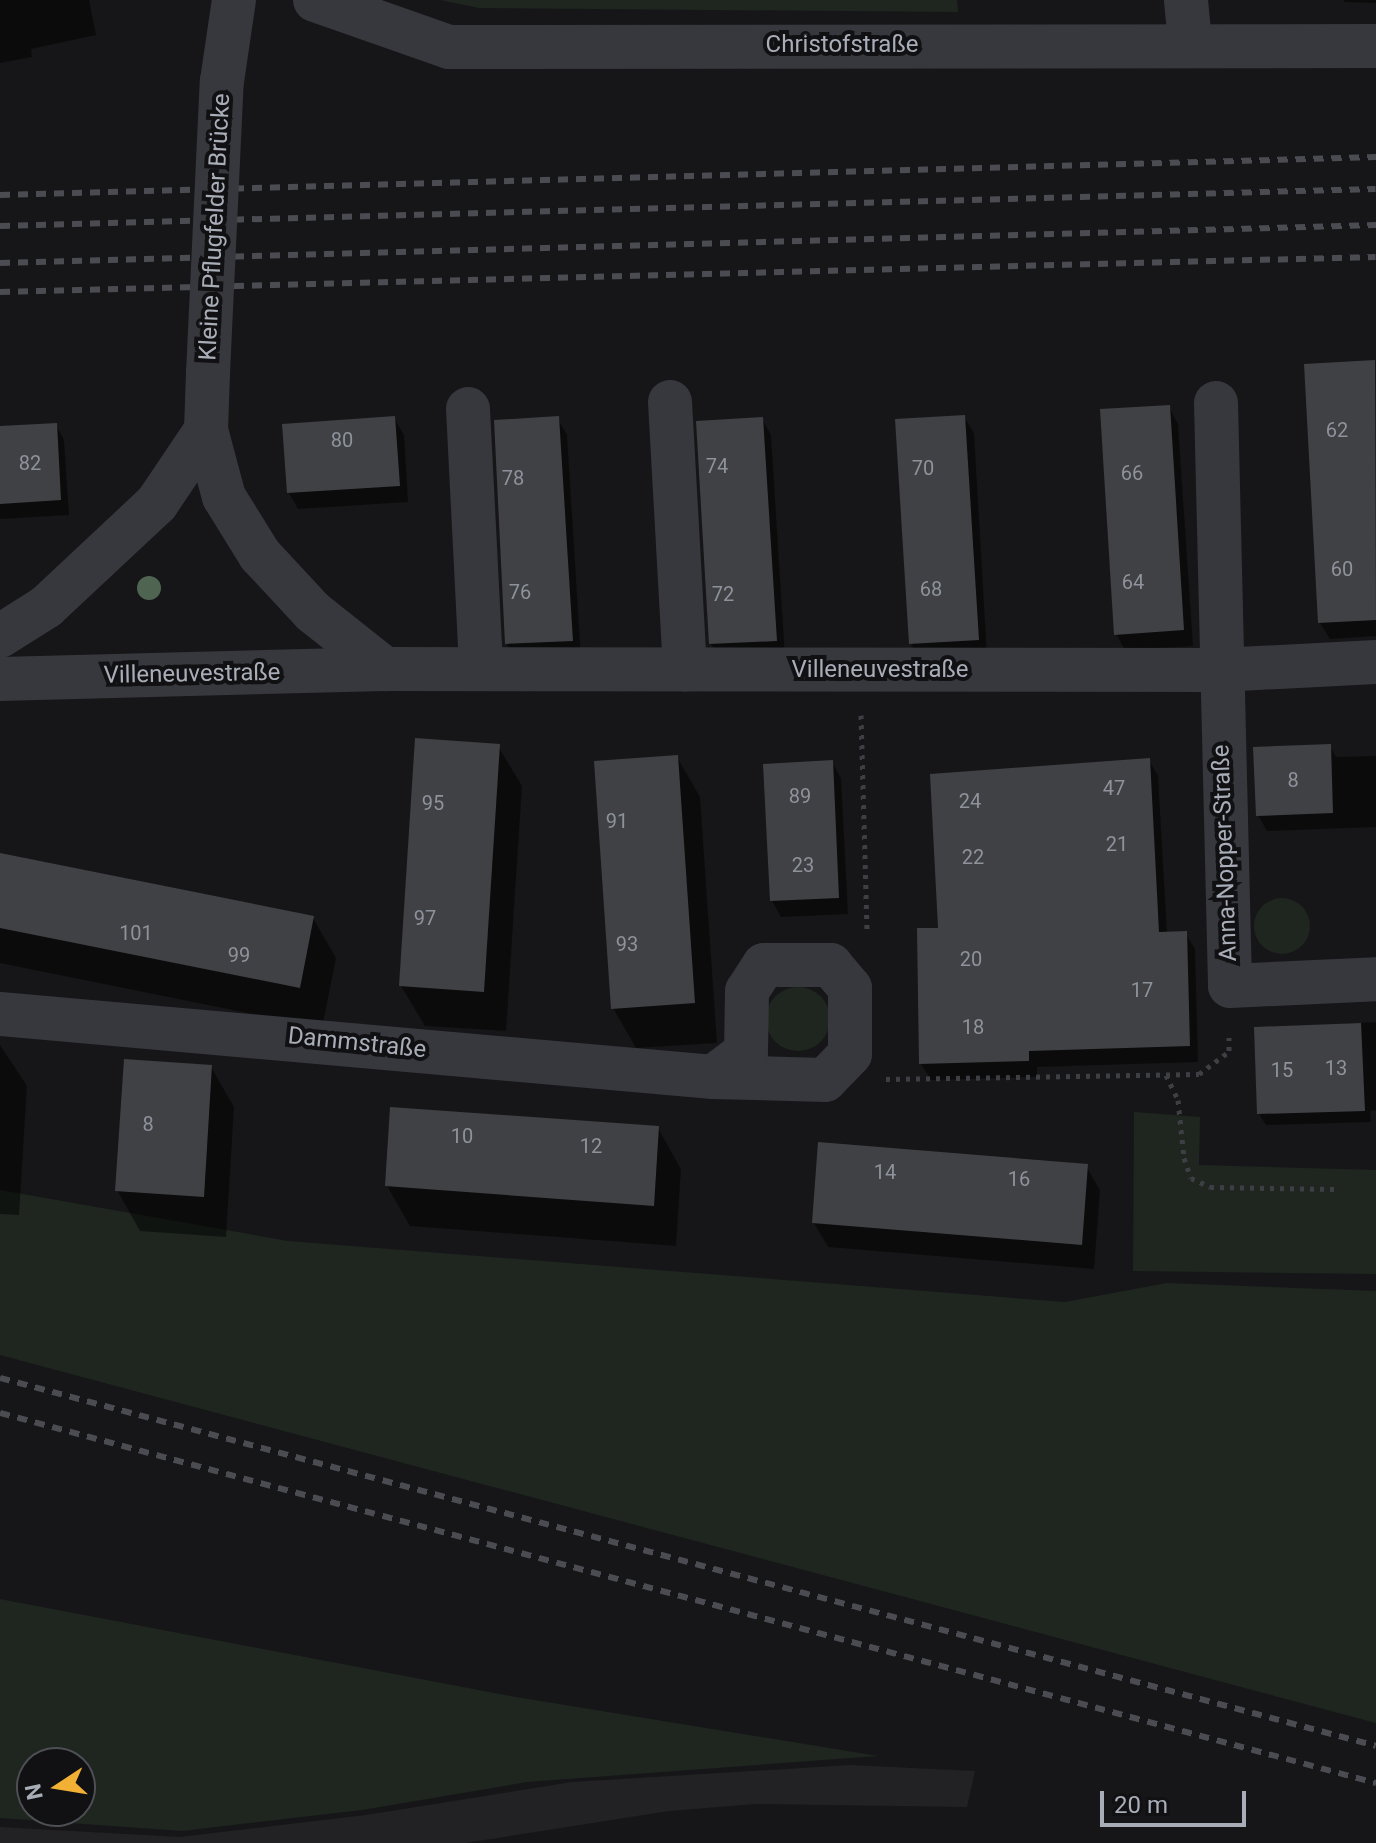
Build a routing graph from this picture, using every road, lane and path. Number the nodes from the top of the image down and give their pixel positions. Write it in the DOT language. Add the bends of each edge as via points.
graph roads {
  1 [pos="234,0"];
  2 [pos="315,0"];
  3 [pos="1186,0"];
  4 [pos="1190,43"];
  5 [pos="1376,46"];
  6 [pos="670,402"];
  7 [pos="1216,403"];
  8 [pos="468,409"];
  9 [pos="206,430"];
  10 [pos="0,636"];
  11 [pos="1376,662"];
  12 [pos="385,669"];
  13 [pos="481,669"];
  14 [pos="685,670"];
  15 [pos="859,670"];
  16 [pos="1219,670"];
  17 [pos="0,679"];
  18 [pos="1376,979"];
  19 [pos="1230,986"];
  20 [pos="850,988"];
  21 [pos="0,1014"];
  22 [pos="1166,1075"];
  23 [pos="713,1077"];
  24 [pos="825,1080"];
  25 [pos="1334,1189"];
  1 -- 9 [label="street, Kleine Pflugfelder Brücke, bridge" via="222,81"];
  2 -- 4 [label="street, Christofstraße" via="449,47"];
  3 -- 4 [label="street"];
  4 -- 5 [label="street, Christofstraße"];
  6 -- 14 [label="street"];
  7 -- 16 [label="street, Anna-Nopper-Straße"];
  8 -- 13 [label="street"];
  9 -- 10 [label="street" via="157,503 46,607"];
  9 -- 12 [label="street" via="224,497 260,555 313,612"];
  11 -- 16 [label="street, Villeneuvestraße"];
  12 -- 13 [label="street, Villeneuvestraße"];
  12 -- 17 [label="street, Villeneuvestraße"];
  13 -- 14 [label="street, Villeneuvestraße"];
  14 -- 15 [label="street, Villeneuvestraße"];
  15 -- 16 [label="street, Villeneuvestraße"];
  15 -- 20 [label="path" via="868,954"];
  16 -- 19 [label="street, Anna-Nopper-Straße"];
  18 -- 19 [label="street, Anna-Nopper-Straße"];
  19 -- 22 [label="path" via="1229,1051 1199,1074"];
  20 -- 23 [label="street" via="831,965 764,965 747,991 746,1052"];
  20 -- 24 [label="street" via="850,1054"];
  21 -- 23 [label="street, Dammstraße"];
  22 -- 24 [label="path"];
  22 -- 25 [label="path" via="1178,1100 1191,1178 1210,1187"];
  23 -- 24 [label="street, Dammstraße"];
}
